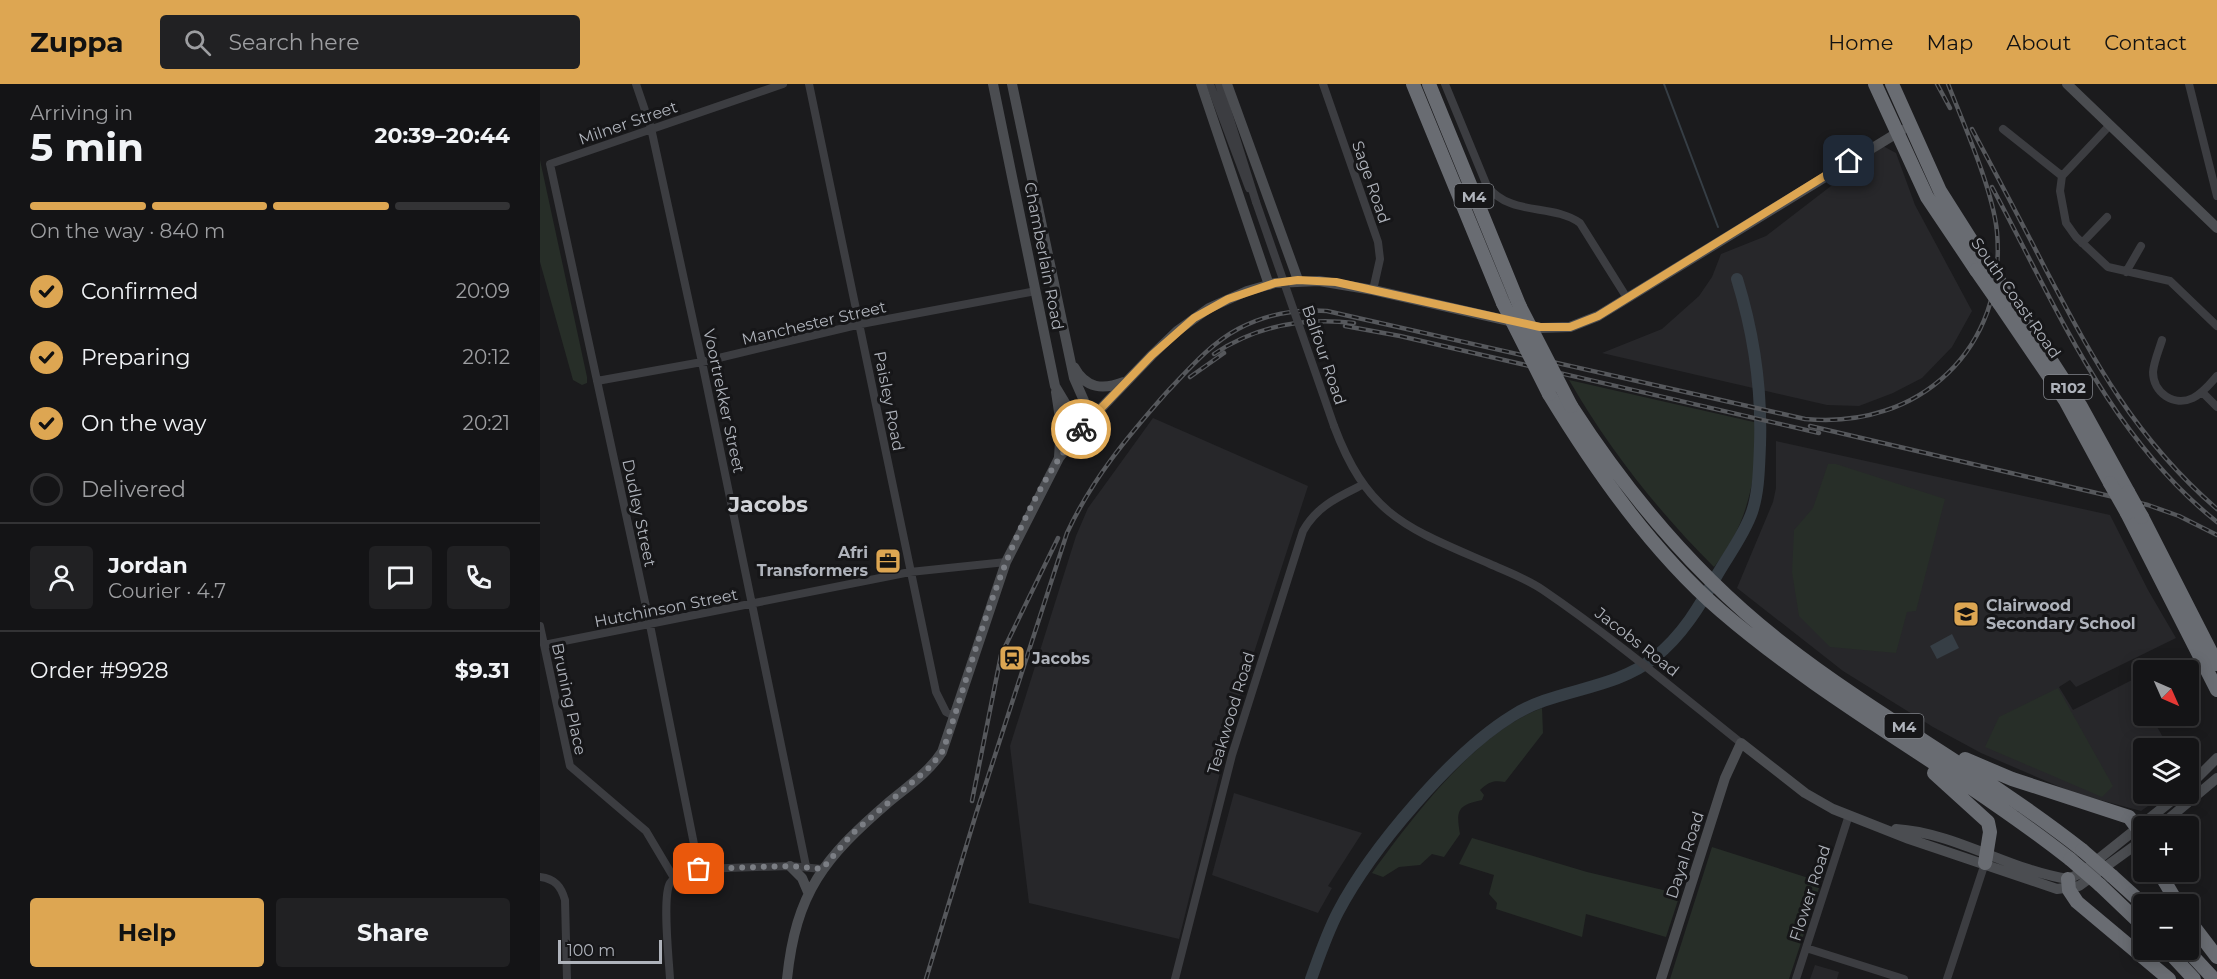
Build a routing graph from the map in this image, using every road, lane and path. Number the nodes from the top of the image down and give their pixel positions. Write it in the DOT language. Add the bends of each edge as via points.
graph roads {
  1 [pos="636,84"];
  2 [pos="783,84"];
  3 [pos="808,84"];
  4 [pos="993,84"];
  5 [pos="1012,84"];
  6 [pos="1201,84"];
  7 [pos="1210,84"];
  8 [pos="1219,84"];
  9 [pos="1227,84"];
  10 [pos="1323,84"];
  11 [pos="1413,84"];
  12 [pos="1429,84"];
  13 [pos="1445,84"];
  14 [pos="1875,84"];
  15 [pos="1892,84"];
  16 [pos="2067,84"];
  17 [pos="2189,84"];
  18 [pos="2110,125"];
  19 [pos="1911,126"];
  20 [pos="651,128"];
  21 [pos="2004,129"];
  22 [pos="1896,132"];
  23 [pos="550,164"];
  24 [pos="2062,176"];
  25 [pos="2217,196"];
  26 [pos="1255,199"];
  27 [pos="2107,217"];
  28 [pos="2217,228"];
  29 [pos="2082,243"];
  30 [pos="2141,246"];
  31 [pos="2126,272"];
  32 [pos="1298,280"];
  33 [pos="1269,285"];
  34 [pos="1373,290"];
  35 [pos="1036,291"];
  36 [pos="1627,298"];
  37 [pos="861,324"];
  38 [pos="2217,326"];
  39 [pos="2162,340"];
  40 [pos="1070,359"];
  41 [pos="702,362"];
  42 [pos="2217,376"];
  43 [pos="1129,380"];
  44 [pos="597,381"];
  45 [pos="1055,386"];
  46 [pos="2202,392"];
  47 [pos="2217,407"];
  48 [pos="1095,414"];
  49 [pos="1085,425"];
  50 [pos="1059,458"];
  51 [pos="1362,485"];
  52 [pos="1006,562"];
  53 [pos="910,572"];
  54 [pos="1702,582"];
  55 [pos="754,605"];
  56 [pos="540,626"];
  57 [pos="650,626"];
  58 [pos="544,645"];
  59 [pos="2217,664"];
  60 [pos="2217,690"];
  61 [pos="954,716"];
  62 [pos="1885,730"];
  63 [pos="1741,743"];
  64 [pos="1934,745"];
  65 [pos="2217,758"];
  66 [pos="2199,776"];
  67 [pos="2217,778"];
  68 [pos="2170,804"];
  69 [pos="1849,815"];
  70 [pos="2159,816"];
  71 [pos="2172,816"];
  72 [pos="2133,823"];
  73 [pos="2133,842"];
  74 [pos="1986,859"];
  75 [pos="790,866"];
  76 [pos="806,867"];
  77 [pos="699,869"];
  78 [pos="822,869"];
  79 [pos="540,877"];
  80 [pos="674,878"];
  81 [pos="2069,884"];
  82 [pos="808,892"];
  83 [pos="2133,895"];
  84 [pos="2133,916"];
  85 [pos="2199,933"];
  86 [pos="1806,948"];
  87 [pos="2217,957"];
  88 [pos="2176,960"];
  89 [pos="2196,960"];
  90 [pos="567,979"];
  91 [pos="670,979"];
  92 [pos="787,979"];
  93 [pos="1175,979"];
  94 [pos="1661,979"];
  95 [pos="1796,979"];
  96 [pos="1904,979"];
  97 [pos="1947,979"];
  98 [pos="2169,979"];
  99 [pos="2194,979"];
  100 [pos="2214,979"];
  1 -- 20 [label="street, Voortrekker Street"];
  2 -- 20 [label="street, Milner Street"];
  3 -- 37 [label="street, Paisley Road"];
  4 -- 35 [label="main road, Chamberlain Road"];
  5 -- 40 [label="main road, Chamberlain Road"];
  6 -- 33 [label="main road"];
  7 -- 26 [label="street, Balfour Road"];
  8 -- 26 [label="street, Balfour Road"];
  9 -- 32 [label="main road"];
  10 -- 34 [label="street, Sage Road" via="1378,242 1380,259"];
  11 -- 54 [label="highway, M4, bridge" via="1503,303 1549,394 1629,510"];
  12 -- 54 [label="highway, M4, bridge" via="1520,307 1571,406 1645,511"];
  13 -- 36 [label="street" via="1487,186 1512,204 1568,216 1580,223"];
  14 -- 22 [label="highway, South Coast Road / R102"];
  15 -- 19 [label="highway, South Coast Road / R102"];
  16 -- 18 [label="main road"];
  17 -- 25 [label="street"];
  18 -- 24 [label="street"];
  18 -- 28 [label="main road"];
  19 -- 22 [label="main road"];
  19 -- 59 [label="highway, South Coast Road / R102, bridge" via="1940,191 2080,405"];
  20 -- 23 [label="street, Milner Street"];
  20 -- 41 [label="street, Voortrekker Street"];
  21 -- 24 [label="street"];
  22 -- 36 [label="main road"];
  22 -- 60 [label="highway, South Coast Road / R102, bridge" via="1927,197 2065,400"];
  23 -- 44 [label="street, Dudley Street"];
  24 -- 29 [label="street" via="2063,215"];
  26 -- 51 [label="street, Balfour Road, bridge" via="1334,426"];
  27 -- 29 [label="street"];
  29 -- 31 [label="street" via="2108,267"];
  30 -- 31 [label="street"];
  31 -- 38 [label="street" via="2170,281"];
  32 -- 33 [label="main road"];
  32 -- 34 [label="main road" via="1336,282"];
  33 -- 43 [label="main road" via="1228,299 1196,317"];
  34 -- 36 [label="main road" via="1556,328 1583,323"];
  35 -- 37 [label="street, Manchester Street"];
  35 -- 45 [label="main road, Chamberlain Road"];
  37 -- 41 [label="street, Manchester Street"];
  37 -- 53 [label="street, Paisley Road"];
  39 -- 46 [label="street" via="2153,372 2160,392 2178,401 2192,399"];
  40 -- 43 [label="main road" via="1082,379 1091,385 1111,387"];
  40 -- 48 [label="main road, Chamberlain Road" via="1077,390"];
  41 -- 44 [label="street, Manchester Street"];
  41 -- 55 [label="street, Voortrekker Street"];
  42 -- 46 [label="street"];
  43 -- 48 [label="main road"];
  44 -- 57 [label="street, Dudley Street"];
  45 -- 49 [label="main road, Chamberlain Road" via="1070,411"];
  45 -- 50 [label="main road" via="1061,425"];
  46 -- 47 [label="street"];
  48 -- 49 [label="main road"];
  49 -- 50 [label="main road"];
  50 -- 52 [label="main road"];
  51 -- 63 [label="street, Jacobs Road" via="1376,502 1407,526 1540,588"];
  51 -- 93 [label="street, Teakwood Road" via="1320,508 1300,538 1232,755"];
  52 -- 53 [label="street, Hutchinson Street"];
  52 -- 61 [label="main road"];
  53 -- 55 [label="street, Hutchinson Street"];
  53 -- 61 [label="street, Paisley Road" via="939,702"];
  54 -- 62 [label="highway, M4" via="1720,610 1774,655"];
  54 -- 64 [label="highway, M4" via="1730,599 1836,682"];
  55 -- 57 [label="street, Hutchinson Street"];
  55 -- 76 [label="street, Voortrekker Street"];
  56 -- 58 [label="street, Bruning Place"];
  57 -- 58 [label="street, Hutchinson Street"];
  57 -- 77 [label="street, Dudley Street"];
  58 -- 80 [label="street, Bruning Place" via="570,766 646,831"];
  61 -- 78 [label="main road" via="937,759 853,833"];
  62 -- 74 [label="highway" via="1982,814 1990,827"];
  62 -- 84 [label="highway, M4, bridge" via="2027,825"];
  63 -- 69 [label="main road, Jacobs Road" via="1805,792"];
  63 -- 94 [label="main road, Dayal Road" via="1725,778"];
  64 -- 72 [label="highway" via="2012,779 2129,818"];
  64 -- 83 [label="highway, M4, bridge" via="2034,812"];
  65 -- 66 [label="main road"];
  67 -- 71 [label="main road"];
  68 -- 70 [label="main road"];
  69 -- 74 [label="main road, Jacobs Road" via="1909,838"];
  69 -- 86 [label="street, Flower Road"];
  73 -- 81 [label="main road" via="2089,880"];
  74 -- 81 [label="main road, Jacobs Road" via="2057,889"];
  74 -- 97 [label="street"];
  75 -- 76 [label="street"];
  75 -- 77 [label="street"];
  75 -- 82 [label="main road" via="802,878"];
  76 -- 78 [label="street"];
  77 -- 80 [label="street"];
  78 -- 82 [label="main road"];
  79 -- 90 [label="street" via="554,881 565,900"];
  80 -- 91 [label="street" via="667,896"];
  81 -- 98 [label="highway" via="2077,902"];
  82 -- 92 [label="main road" via="796,925"];
  85 -- 87 [label="highway"];
  86 -- 95 [label="street, Flower Road"];
  86 -- 96 [label="street"];
  88 -- 99 [label="highway"];
  89 -- 100 [label="highway"];
}
